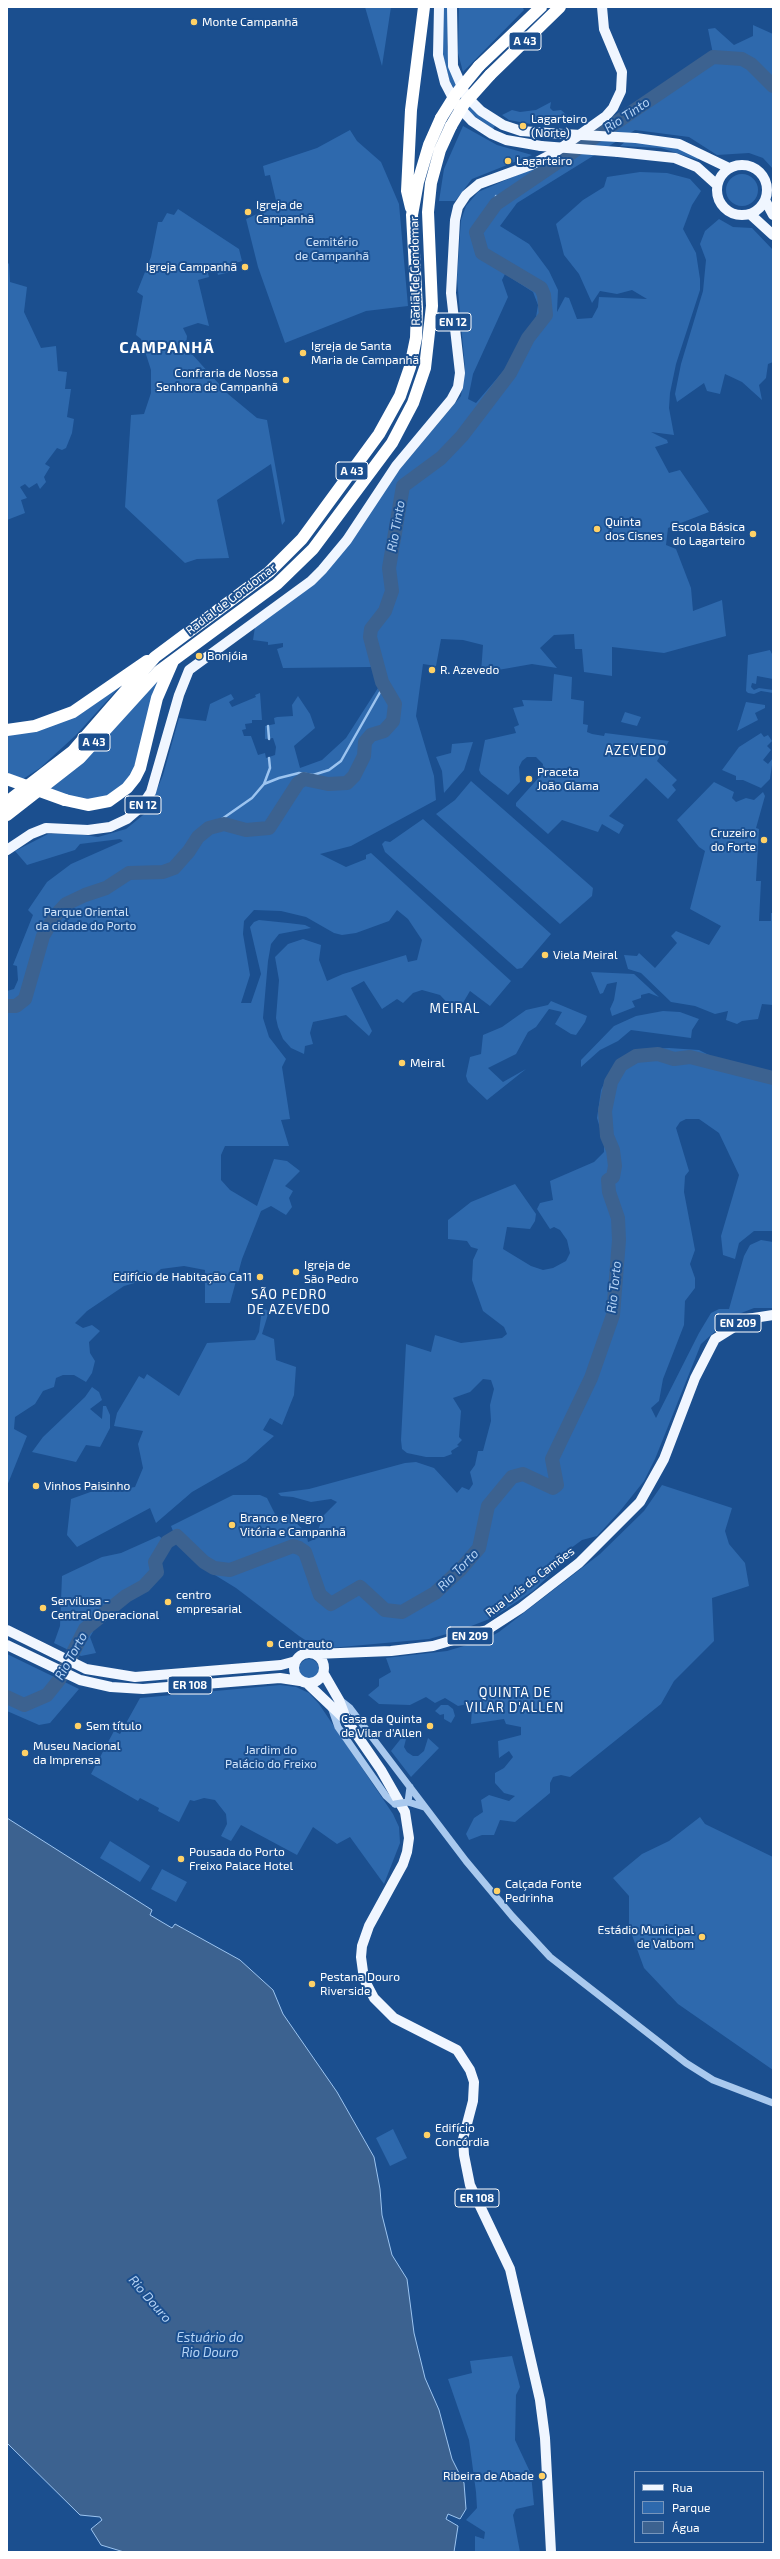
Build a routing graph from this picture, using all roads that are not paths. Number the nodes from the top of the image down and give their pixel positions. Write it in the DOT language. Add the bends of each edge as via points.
graph roads {
  1 [pos="424,7"];
  2 [pos="438,7"];
  3 [pos="452,7"];
  4 [pos="541,7"];
  5 [pos="560,7"];
  6 [pos="602,7"];
  7 [pos="729,168"];
  8 [pos="717,185"];
  9 [pos="765,200"];
  10 [pos="750,214"];
  11 [pos="412,215"];
  12 [pos="773,215"];
  13 [pos="773,235"];
  14 [pos="155,657"];
  15 [pos="173,661"];
  16 [pos="7,730"];
  17 [pos="7,779"];
  18 [pos="7,802"];
  19 [pos="7,815"];
  20 [pos="7,850"];
  21 [pos="773,1315"];
  22 [pos="7,1630"];
  23 [pos="7,1645"];
  24 [pos="315,1654"];
  25 [pos="340,1655"];
  26 [pos="296,1660"];
  27 [pos="324,1671"];
  28 [pos="304,1682"];
  29 [pos="339,1700"];
  30 [pos="330,1705"];
  31 [pos="348,1722"];
  32 [pos="410,1787"];
  33 [pos="408,1802"];
  34 [pos="424,1807"];
  35 [pos="773,2103"];
  36 [pos="551,2552"];
  1 -- 11 [label="highway" via="411,110 407,191"];
  2 -- 8 [label="main road, bridge" via="438,55 445,83 456,104 472,121 492,134 506,140 541,146 675,158 697,167"];
  3 -- 7 [label="main road, bridge" via="453,66 466,96 481,112 503,126 521,131 636,138 679,144"];
  4 -- 11 [label="highway, Radial de Gondomar / A 43, bridge" via="479,66 456,94 441,118 429,145"];
  5 -- 15 [label="highway, Radial de Gondomar / A 43, bridge" via="464,104 440,150 431,183 428,212 432,306 430,338 425,368 413,403 392,443 313,549 277,584"];
  6 -- 20 [label="main road, EN 12" via="604,29 622,72 621,91 613,108 606,116 554,153 531,165 479,184 466,195 458,207 450,293 460,373 455,394 396,466 348,540 322,570 194,666 187,674 151,792 141,807 127,819 110,827 88,830 46,828 31,834"];
  7 -- 8 [label="main road"];
  7 -- 9 [label="main road" via="745,165 759,171 767,185"];
  8 -- 10 [label="main road" via="722,206 735,214"];
  9 -- 10 [label="main road"];
  9 -- 12 [label="main road"];
  10 -- 13 [label="main road"];
  11 -- 14 [label="highway, Radial de Gondomar / A 43" via="416,338 400,396 379,434 302,539 269,572"];
  14 -- 16 [label="highway" via="73,712 35,726"];
  14 -- 18 [label="highway, Radial de Gondomar / A 43" via="73,751"];
  15 -- 17 [label="highway, bridge" via="156,698 140,768 122,792 109,801 88,805 65,800"];
  15 -- 19 [label="highway, Radial de Gondomar / A 43" via="155,675 80,758"];
  21 -- 25 [label="main road, Rua Luís de Camões / EN 209" via="747,1319 715,1339 702,1363 672,1441 646,1493 579,1563 487,1630 433,1646"];
  22 -- 26 [label="main road, ER 108" via="86,1669 128,1676 161,1677 281,1666"];
  23 -- 28 [label="main road, ER 108" via="80,1680 111,1688 143,1689 265,1678"];
  24 -- 25 [label="main road, Rua Luís de Camões / EN 209"];
  24 -- 26 [label="main road, ER 108" via="305,1654"];
  24 -- 27 [label="main road, ER 108" via="322,1659"];
  25 -- 27 [label="main road"];
  26 -- 28 [label="main road" via="294,1669"];
  27 -- 28 [label="main road" via="318,1682"];
  27 -- 29 [label="main road, ER 108"];
  28 -- 30 [label="main road, ER 108"];
  29 -- 31 [label="main road, ER 108"];
  29 -- 32 [label="street" via="350,1708"];
  30 -- 31 [label="main road, ER 108"];
  30 -- 33 [label="street, bridge" via="338,1727 386,1796 395,1804"];
  31 -- 36 [label="main road, ER 108" via="399,1798 408,1822 409,1838 403,1864 369,1926 362,1946 364,1979 374,1998 394,2018 457,2050 470,2070 474,2082 473,2101 463,2139 464,2155 470,2185 510,2269 540,2400 545,2438"];
  32 -- 33 [label="street"];
  32 -- 34 [label="street"];
  33 -- 34 [label="street"];
  34 -- 35 [label="street" via="512,1916 555,1961 686,2063 713,2080"];
}
